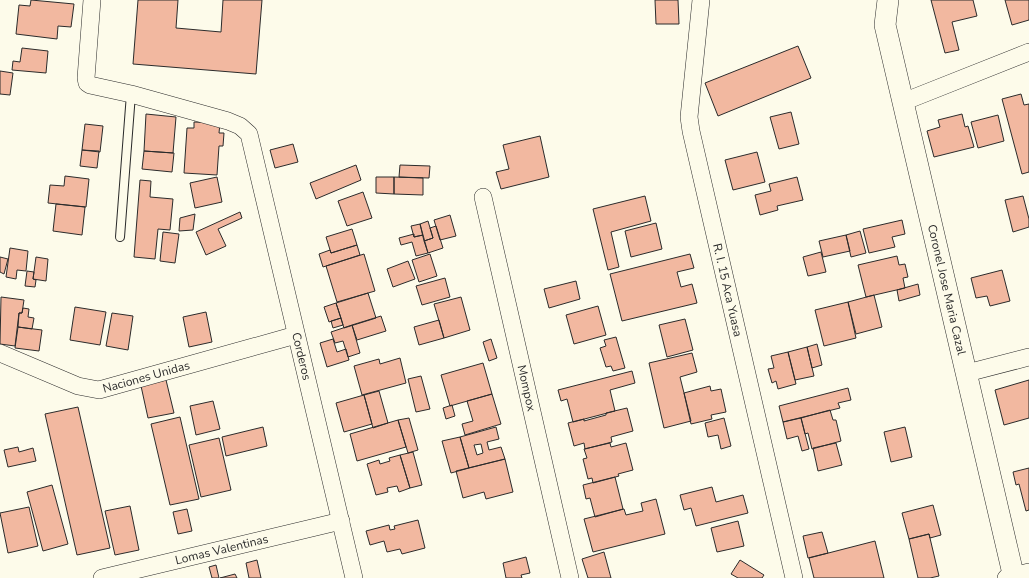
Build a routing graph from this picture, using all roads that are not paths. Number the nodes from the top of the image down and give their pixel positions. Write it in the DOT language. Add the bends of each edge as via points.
graph roads {
  1 [pos="92,0"];
  2 [pos="701,0"];
  3 [pos="888,0"];
  4 [pos="1029,52"];
  5 [pos="131,94"];
  6 [pos="903,102"];
  7 [pos="483,198"];
  8 [pos="120,237"];
  9 [pos="296,335"];
  10 [pos="0,353"];
  11 [pos="1029,357"];
  12 [pos="966,373"];
  13 [pos="341,521"];
  14 [pos="1016,576"];
  15 [pos="102,578"];
  16 [pos="354,578"];
  17 [pos="570,578"];
  18 [pos="794,578"];
  1 -- 5 [label="street" via="87,83"];
  2 -- 18 [label="street, R. I. 15 Aca Yuasa" via="689,117 691,131"];
  3 -- 6 [label="street, Coronel Jose Maria Cazal" via="885,25"];
  4 -- 6 [label="street"];
  5 -- 8 [label="lane"];
  5 -- 9 [label="street, Corderos" via="228,121 250,134"];
  6 -- 12 [label="street, Coronel Jose Maria Cazal"];
  7 -- 17 [label="street, Mompox"];
  9 -- 10 [label="street, Naciones Unidas" via="99,390 78,386"];
  9 -- 13 [label="street, Corderos"];
  11 -- 12 [label="street"];
  12 -- 14 [label="street, Coronel Jose Maria Cazal"];
  13 -- 15 [label="street, Lomas Valentinas"];
  13 -- 16 [label="street, Corderos"];
}
